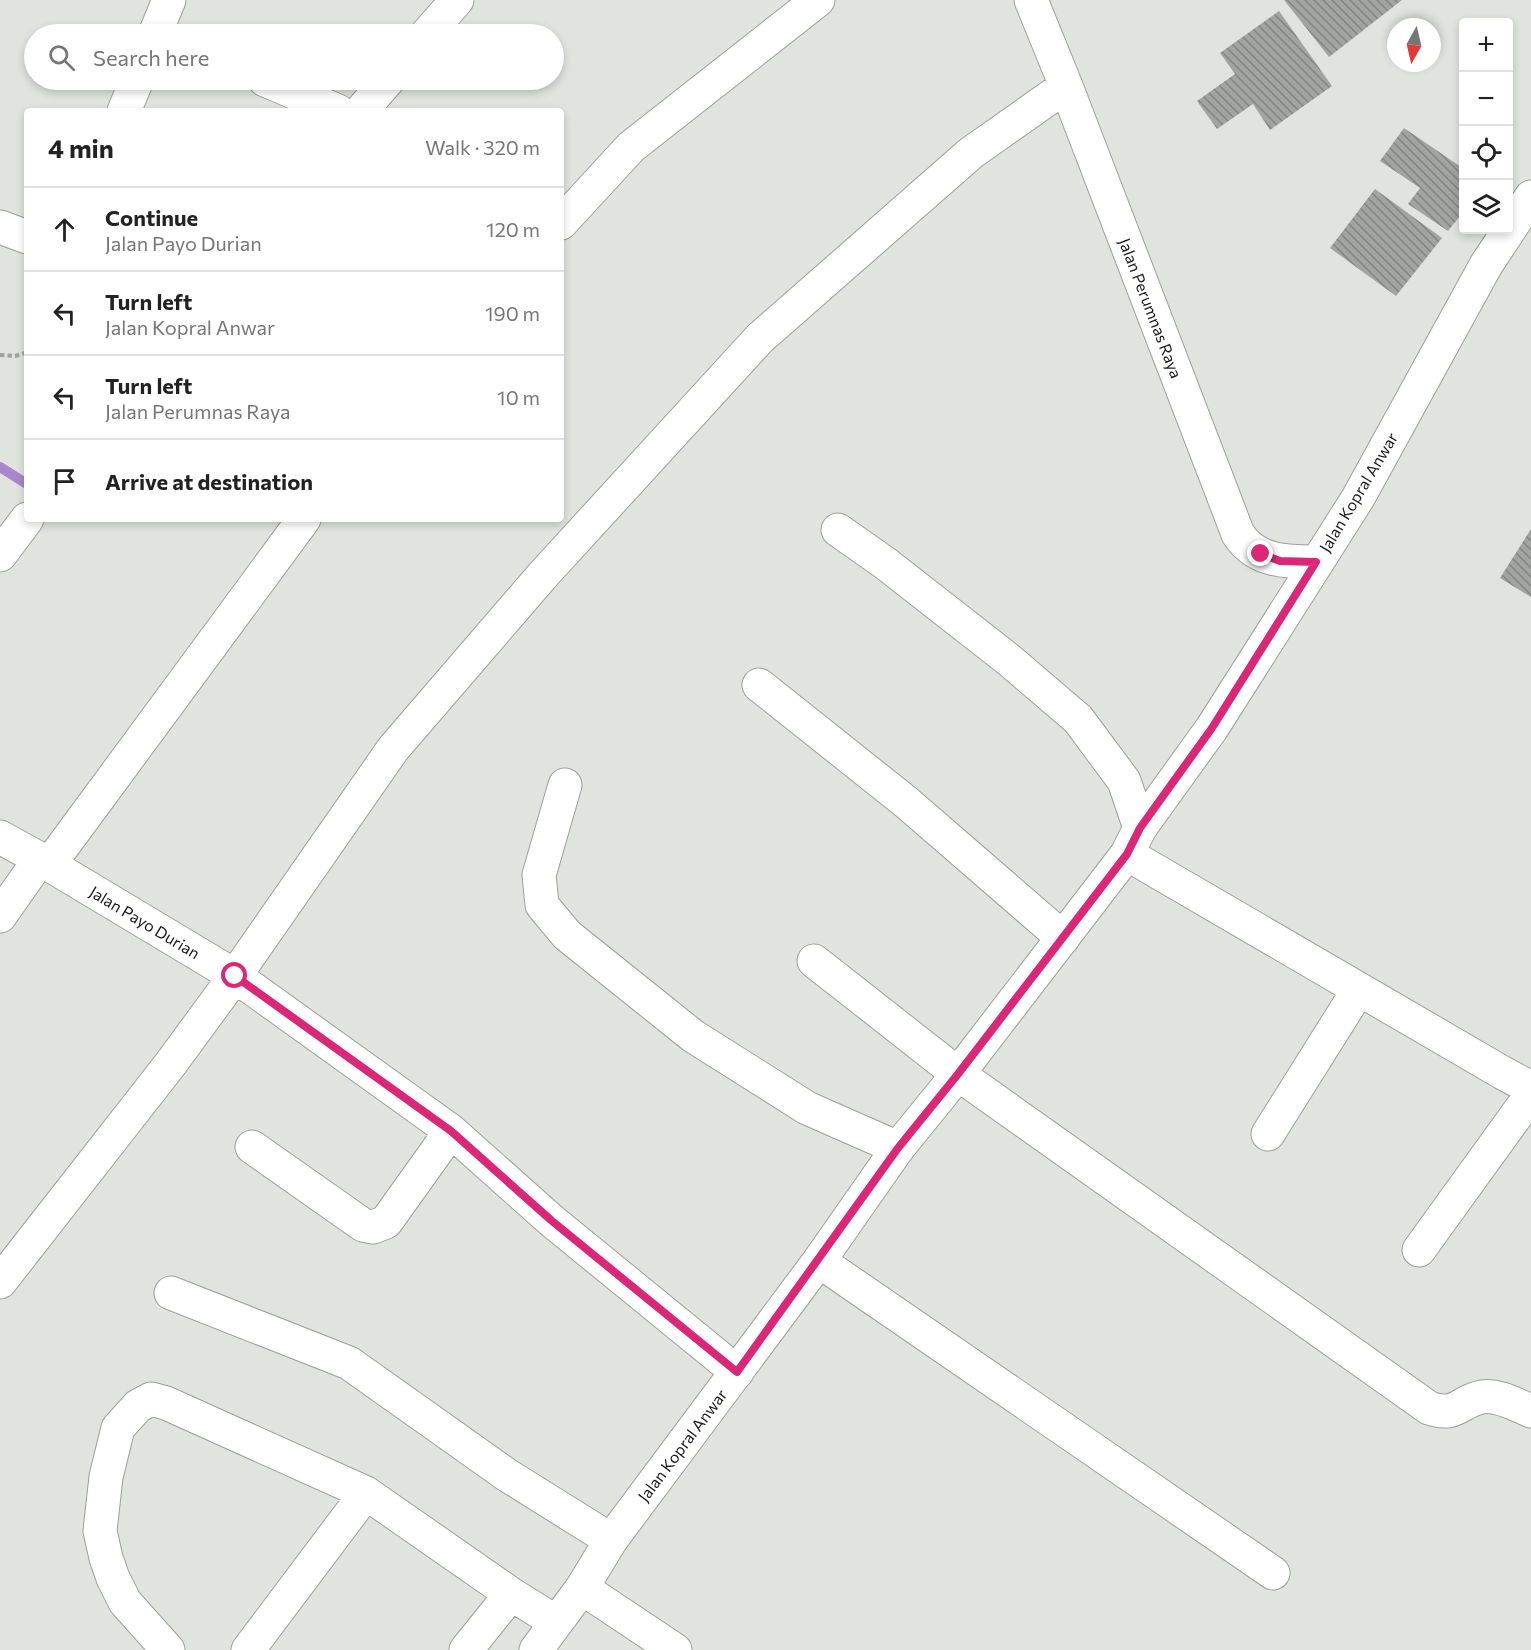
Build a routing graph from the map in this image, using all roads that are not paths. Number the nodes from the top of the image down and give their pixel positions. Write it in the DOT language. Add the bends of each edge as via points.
graph roads {
  1 [pos="169,0"];
  2 [pos="457,0"];
  3 [pos="818,0"];
  4 [pos="1031,0"];
  5 [pos="161,24"];
  6 [pos="436,24"];
  7 [pos="1066,86"];
  8 [pos="133,90"];
  9 [pos="289,90"];
  10 [pos="379,90"];
  11 [pos="125,108"];
  12 [pos="331,108"];
  13 [pos="364,108"];
  14 [pos="1531,197"];
  15 [pos="564,220"];
  16 [pos="0,227"];
  17 [pos="24,236"];
  18 [pos="25,522"];
  19 [pos="301,522"];
  20 [pos="838,530"];
  21 [pos="0,555"];
  22 [pos="1316,562"];
  23 [pos="759,685"];
  24 [pos="565,785"];
  25 [pos="0,837"];
  26 [pos="1133,841"];
  27 [pos="44,862"];
  28 [pos="0,916"];
  29 [pos="1063,938"];
  30 [pos="814,961"];
  31 [pos="235,976"];
  32 [pos="1359,989"];
  33 [pos="958,1074"];
  34 [pos="1531,1088"];
  35 [pos="1531,1095"];
  36 [pos="451,1131"];
  37 [pos="1268,1134"];
  38 [pos="252,1147"];
  39 [pos="898,1148"];
  40 [pos="1419,1250"];
  41 [pos="819,1261"];
  42 [pos="0,1282"];
  43 [pos="171,1293"];
  44 [pos="737,1372"];
  45 [pos="1531,1411"];
  46 [pos="366,1493"];
  47 [pos="611,1540"];
  48 [pos="1273,1574"];
  49 [pos="582,1588"];
  50 [pos="511,1594"];
  51 [pos="556,1622"];
  52 [pos="168,1650"];
  53 [pos="248,1650"];
  54 [pos="466,1650"];
  55 [pos="536,1650"];
  56 [pos="675,1650"];
  1 -- 5 [label="street"];
  2 -- 6 [label="street"];
  3 -- 15 [label="street" via="631,147"];
  4 -- 7 [label="street, Jalan Perumnas Raya"];
  7 -- 22 [label="street, Jalan Perumnas Raya" via="1238,534 1250,547 1275,560"];
  7 -- 31 [label="street" via="971,153 760,338 729,371 542,576 393,749"];
  8 -- 11 [label="street"];
  9 -- 12 [label="street"];
  10 -- 13 [label="street"];
  14 -- 22 [label="street, Jalan Kopral Anwar" via="1486,265 1358,498"];
  16 -- 17 [label="street"];
  18 -- 21 [label="street"];
  19 -- 27 [label="street"];
  20 -- 26 [label="street" via="1009,660 1078,719 1124,781"];
  22 -- 26 [label="street, Jalan Kopral Anwar" via="1212,728"];
  23 -- 29 [label="street" via="906,802"];
  24 -- 39 [label="street" via="539,875 542,905 567,934 693,1035 807,1108"];
  25 -- 27 [label="street, Jalan Payo Durian"];
  26 -- 29 [label="street, Jalan Kopral Anwar"];
  26 -- 32 [label="street"];
  27 -- 28 [label="street"];
  27 -- 31 [label="street, Jalan Payo Durian"];
  29 -- 33 [label="street, Jalan Kopral Anwar"];
  30 -- 33 [label="street"];
  31 -- 36 [label="street, Jalan Payo Durian"];
  31 -- 42 [label="street"];
  32 -- 34 [label="street"];
  32 -- 37 [label="street"];
  33 -- 39 [label="street, Jalan Kopral Anwar"];
  33 -- 45 [label="street" via="1429,1408 1448,1411 1492,1397"];
  35 -- 40 [label="street"];
  36 -- 38 [label="street" via="386,1222 373,1227 363,1225"];
  36 -- 44 [label="street, Jalan Payo Durian" via="552,1221"];
  39 -- 41 [label="street, Jalan Kopral Anwar"];
  41 -- 44 [label="street, Jalan Kopral Anwar"];
  41 -- 48 [label="street"];
  43 -- 47 [label="street" via="349,1363 507,1474"];
  44 -- 47 [label="street, Jalan Kopral Anwar"];
  46 -- 50 [label="street"];
  46 -- 52 [label="street" via="166,1403 151,1399 138,1406 118,1428 106,1477 100,1531 109,1568 125,1602"];
  46 -- 53 [label="street"];
  47 -- 49 [label="street, Jalan Kopral Anwar"];
  49 -- 51 [label="street, Jalan Kopral Anwar"];
  49 -- 56 [label="street"];
  50 -- 51 [label="street"];
  50 -- 54 [label="street"];
  51 -- 55 [label="street, Jalan Kopral Anwar"];
}
